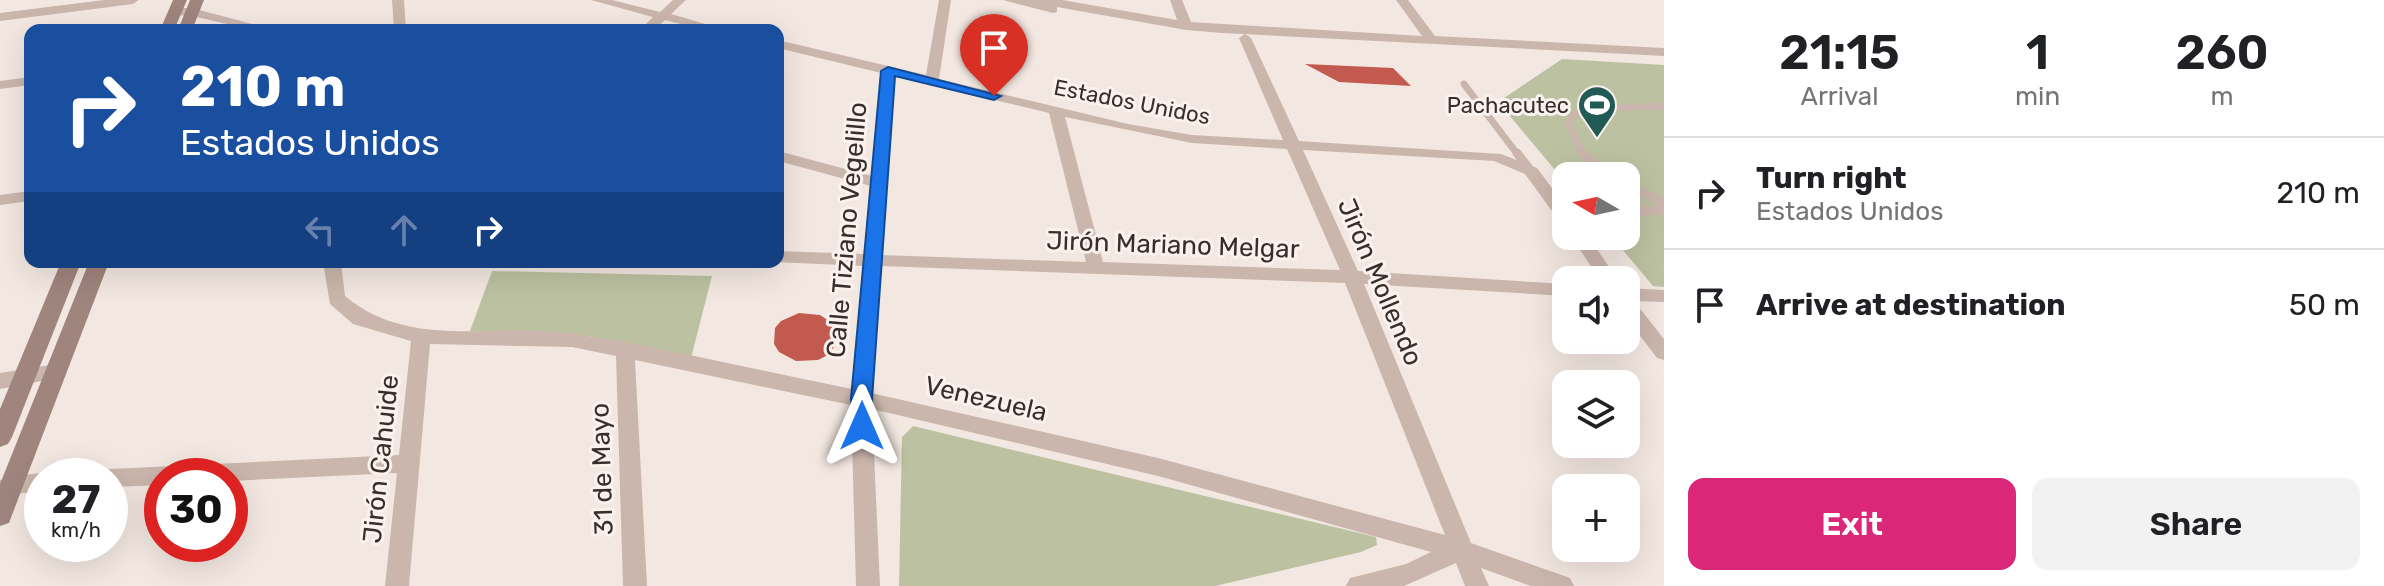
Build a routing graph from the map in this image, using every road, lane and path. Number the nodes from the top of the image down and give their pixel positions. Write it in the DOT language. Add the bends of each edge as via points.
graph roads {
  1 [pos="133,0"];
  2 [pos="398,0"];
  3 [pos="597,0"];
  4 [pos="680,0"];
  5 [pos="945,0"];
  6 [pos="1009,0"];
  7 [pos="1042,0"];
  8 [pos="1176,0"];
  9 [pos="1402,0"];
  10 [pos="178,6"];
  11 [pos="194,6"];
  12 [pos="663,16"];
  13 [pos="0,17"];
  14 [pos="250,24"];
  15 [pos="400,24"];
  16 [pos="653,24"];
  17 [pos="696,24"];
  18 [pos="1186,26"];
  19 [pos="1325,35"];
  20 [pos="1245,38"];
  21 [pos="1430,38"];
  22 [pos="784,45"];
  23 [pos="1664,52"];
  24 [pos="888,71"];
  25 [pos="24,82"];
  26 [pos="932,82"];
  27 [pos="1464,84"];
  28 [pos="0,85"];
  29 [pos="1664,106"];
  30 [pos="1056,111"];
  31 [pos="1292,144"];
  32 [pos="784,158"];
  33 [pos="1590,162"];
  34 [pos="1531,171"];
  35 [pos="879,183"];
  36 [pos="1640,192"];
  37 [pos="1552,196"];
  38 [pos="24,197"];
  39 [pos="0,200"];
  40 [pos="1664,202"];
  41 [pos="1664,210"];
  42 [pos="1640,211"];
  43 [pos="784,257"];
  44 [pos="872,262"];
  45 [pos="1096,267"];
  46 [pos="69,268"];
  47 [pos="97,268"];
  48 [pos="333,268"];
  49 [pos="1352,277"];
  50 [pos="1552,289"];
  51 [pos="1640,295"];
  52 [pos="1664,296"];
  53 [pos="1640,322"];
  54 [pos="421,337"];
  55 [pos="625,350"];
  56 [pos="1664,353"];
  57 [pos="56,372"];
  58 [pos="24,376"];
  59 [pos="0,381"];
  60 [pos="861,399"];
  61 [pos="0,437"];
  62 [pos="409,463"];
  63 [pos="128,477"];
  64 [pos="6,488"];
  65 [pos="0,515"];
  66 [pos="1461,550"];
  67 [pos="397,586"];
  68 [pos="635,586"];
  69 [pos="868,586"];
  70 [pos="1358,586"];
  71 [pos="1477,586"];
  72 [pos="1562,586"];
  1 -- 13 [label="street"];
  2 -- 15 [label="street"];
  3 -- 12 [label="street"];
  4 -- 12 [label="street"];
  5 -- 26 [label="street"];
  6 -- 20 [label="street" via="1159,30"];
  7 -- 18 [label="street"];
  8 -- 18 [label="street"];
  9 -- 21 [label="street"];
  10 -- 11 [label="street"];
  11 -- 14 [label="street"];
  12 -- 16 [label="street"];
  12 -- 17 [label="street"];
  18 -- 19 [label="street"];
  19 -- 20 [label="street"];
  19 -- 21 [label="street"];
  20 -- 31 [label="street, Jirón Mollendo"];
  21 -- 23 [label="street"];
  22 -- 24 [label="street, Estados Unidos"];
  24 -- 26 [label="street, Estados Unidos"];
  24 -- 35 [label="street, Calle Tiziano Vegelillo"];
  25 -- 28 [label="street"];
  26 -- 30 [label="street, Estados Unidos"];
  27 -- 34 [label="lane"];
  29 -- 33 [label="lane" via="1576,113 1568,124 1573,142"];
  30 -- 31 [label="street, Estados Unidos" via="1192,139"];
  30 -- 45 [label="street"];
  31 -- 34 [label="street, Estados Unidos" via="1496,157"];
  31 -- 49 [label="street, Jirón Mollendo"];
  32 -- 35 [label="street"];
  34 -- 37 [label="street"];
  35 -- 44 [label="street, Calle Tiziano Vegelillo"];
  36 -- 40 [label="lane"];
  38 -- 39 [label="street"];
  41 -- 42 [label="lane"];
  43 -- 44 [label="street, Jirón Mariano Melgar"];
  44 -- 45 [label="street, Jirón Mariano Melgar"];
  44 -- 60 [label="street, Calle Tiziano Vegelillo"];
  45 -- 49 [label="street, Jirón Mariano Melgar"];
  46 -- 58 [label="main road"];
  47 -- 57 [label="main road"];
  48 -- 54 [label="street, Venezuela" via="336,299 360,319"];
  49 -- 50 [label="street, Jirón Mariano Melgar"];
  49 -- 66 [label="street, Jirón Mollendo"];
  51 -- 52 [label="street"];
  53 -- 56 [label="street"];
  54 -- 55 [label="street, Venezuela" via="572,340"];
  54 -- 62 [label="street, Jirón Cahuide"];
  55 -- 60 [label="street, Venezuela"];
  55 -- 68 [label="street, 31 de Mayo"];
  57 -- 58 [label="street"];
  57 -- 64 [label="main road"];
  58 -- 59 [label="street"];
  58 -- 61 [label="main road"];
  60 -- 66 [label="street, Venezuela" via="1158,467"];
  60 -- 69 [label="street, Calle Tiziano Vegelillo"];
  62 -- 63 [label="street"];
  62 -- 67 [label="street, Jirón Cahuide"];
  64 -- 65 [label="main road"];
  66 -- 70 [label="street" via="1408,574"];
  66 -- 71 [label="street, Jirón Mollendo"];
  66 -- 72 [label="street, Venezuela"];
}
